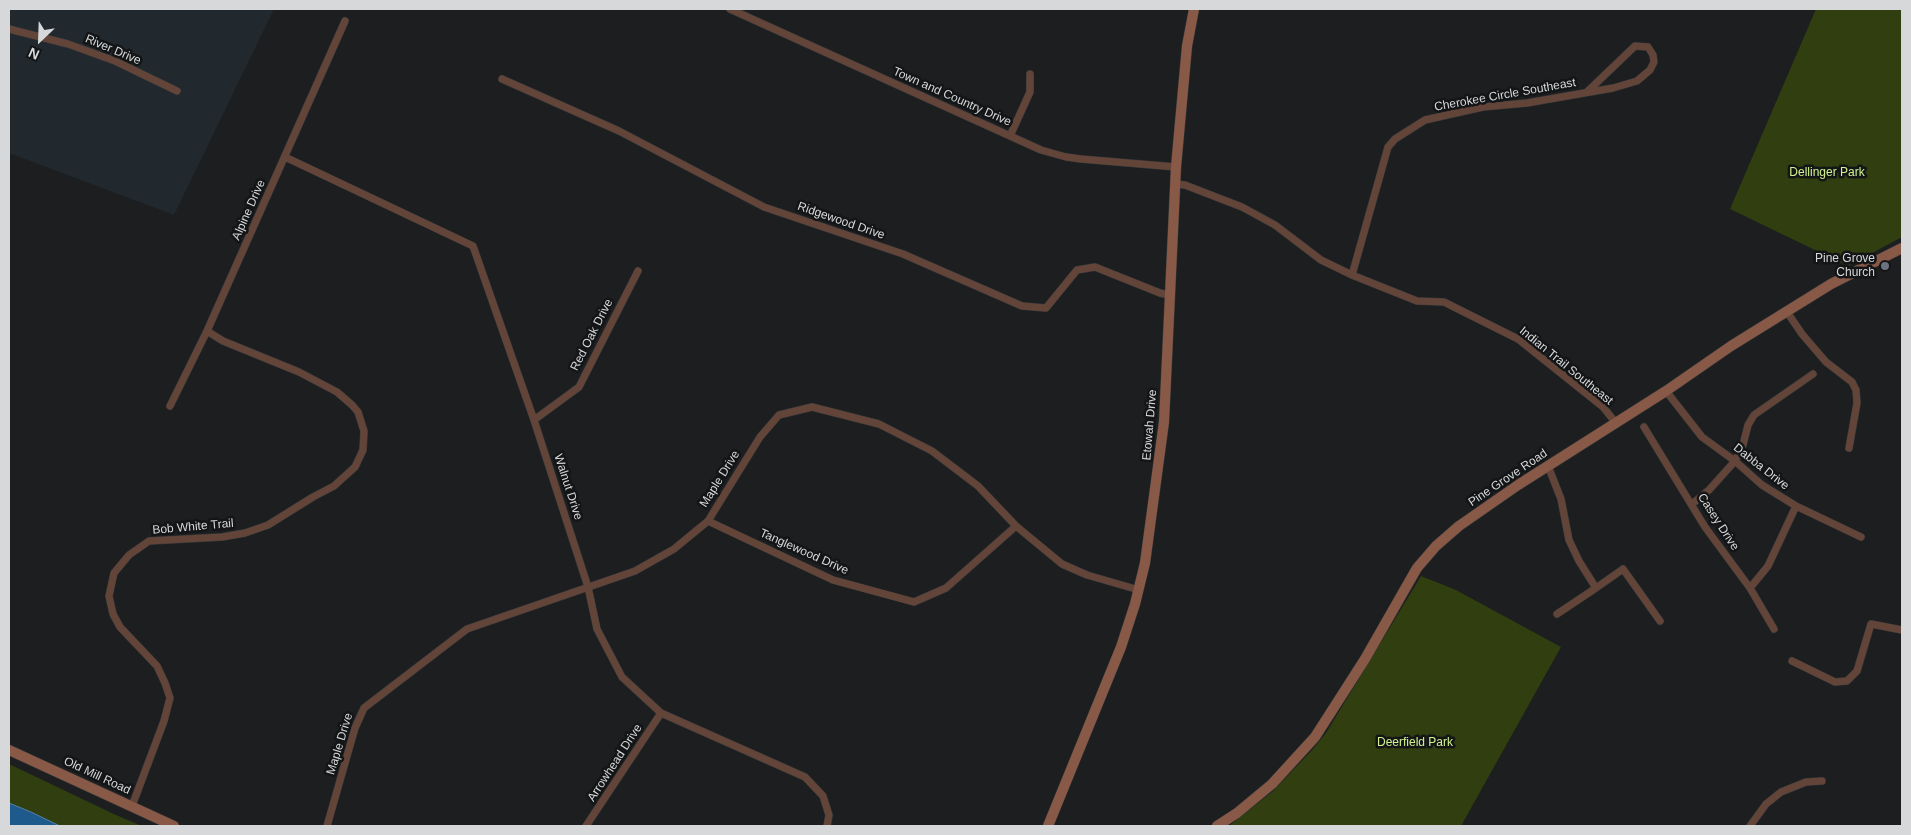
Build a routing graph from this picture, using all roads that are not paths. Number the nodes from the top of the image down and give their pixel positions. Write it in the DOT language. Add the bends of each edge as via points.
graph roads {
  1 [pos="730,9"];
  2 [pos="1194,9"];
  3 [pos="345,21"];
  4 [pos="9,29"];
  5 [pos="1030,74"];
  6 [pos="502,79"];
  7 [pos="177,91"];
  8 [pos="1587,92"];
  9 [pos="1010,136"];
  10 [pos="285,156"];
  11 [pos="1176,167"];
  12 [pos="1175,184"];
  13 [pos="1902,248"];
  14 [pos="638,271"];
  15 [pos="1352,275"];
  16 [pos="1169,295"];
  17 [pos="1787,312"];
  18 [pos="207,331"];
  19 [pos="1813,374"];
  20 [pos="1666,391"];
  21 [pos="170,406"];
  22 [pos="534,420"];
  23 [pos="1616,423"];
  24 [pos="1644,426"];
  25 [pos="1849,448"];
  26 [pos="1735,461"];
  27 [pos="1548,466"];
  28 [pos="1692,504"];
  29 [pos="1796,506"];
  30 [pos="708,521"];
  31 [pos="1016,526"];
  32 [pos="1861,537"];
  33 [pos="588,587"];
  34 [pos="1596,588"];
  35 [pos="1750,588"];
  36 [pos="1139,590"];
  37 [pos="1557,614"];
  38 [pos="1660,621"];
  39 [pos="1774,629"];
  40 [pos="1902,630"];
  41 [pos="1792,662"];
  42 [pos="661,713"];
  43 [pos="9,750"];
  44 [pos="1822,781"];
  45 [pos="132,806"];
  46 [pos="174,826"];
  47 [pos="328,826"];
  48 [pos="586,826"];
  49 [pos="827,826"];
  50 [pos="1048,826"];
  51 [pos="1217,826"];
  52 [pos="1750,826"];
  1 -- 9 [label="street, Town and Country Drive"];
  2 -- 11 [label="street, Etowah Drive" via="1187,46"];
  3 -- 10 [label="street, Alpine Drive"];
  4 -- 7 [label="street, River Drive" via="68,44"];
  5 -- 9 [label="street" via="1030,92"];
  6 -- 16 [label="street, Ridgewood Drive" via="619,131 764,207 903,254 1022,306 1046,308 1077,270 1095,267"];
  8 -- 8 [label="street, Cherokee Circle Southeast" via="1637,81 1650,70 1653,55 1648,48 1635,46"];
  8 -- 15 [label="street, Cherokee Circle Southeast" via="1425,120 1395,139 1388,147"];
  9 -- 11 [label="street, Town and Country Drive" via="1041,150 1066,156"];
  10 -- 18 [label="street, Alpine Drive"];
  10 -- 22 [label="street, Walnut Drive" via="473,246"];
  11 -- 12 [label="street, Etowah Drive"];
  12 -- 15 [label="street, Indian Trail Southeast" via="1242,207 1275,225 1321,260"];
  12 -- 16 [label="street, Etowah Drive"];
  13 -- 17 [label="street, Pine Grove Road" via="1831,284"];
  14 -- 22 [label="street, Red Oak Drive" via="579,387"];
  15 -- 23 [label="street, Indian Trail Southeast" via="1417,300 1444,302 1518,339 1603,407"];
  16 -- 36 [label="street, Etowah Drive" via="1164,422"];
  17 -- 20 [label="street, Pine Grove Road"];
  17 -- 25 [label="street" via="1826,362 1852,382 1856,390 1857,403"];
  18 -- 21 [label="street, Alpine Drive"];
  18 -- 45 [label="street, Bob White Trail" via="337,392 358,412 364,431 363,450 355,467 334,486 268,524 222,537 149,541 129,554 114,572 109,596 113,614 120,627 157,666 170,698"];
  19 -- 26 [label="street" via="1754,415"];
  20 -- 23 [label="street, Pine Grove Road"];
  20 -- 26 [label="street, Dabba Drive" via="1702,436"];
  22 -- 33 [label="street, Walnut Drive"];
  23 -- 27 [label="street, Pine Grove Road"];
  24 -- 28 [label="street, Casey Drive"];
  26 -- 28 [label="street"];
  26 -- 29 [label="street, Dabba Drive" via="1762,485"];
  27 -- 34 [label="street" via="1560,499 1569,540"];
  27 -- 51 [label="street, Pine Grove Road" via="1459,526 1436,546 1417,568 1365,659 1315,737 1272,784"];
  28 -- 35 [label="street, Casey Drive"];
  29 -- 32 [label="street, Dabba Drive"];
  29 -- 35 [label="street" via="1768,566"];
  30 -- 31 [label="street, Tanglewood Drive" via="833,580 914,602 946,588"];
  30 -- 31 [label="street, Maple Drive" via="760,437 779,415 812,407 879,424 932,451 978,486"];
  30 -- 33 [label="street, Maple Drive" via="674,549 635,571"];
  31 -- 36 [label="street, Maple Drive" via="1069,568"];
  33 -- 42 [label="street, Walnut Drive" via="597,630 622,677"];
  33 -- 47 [label="street, Maple Drive" via="467,629 364,708 355,728"];
  34 -- 37 [label="street"];
  34 -- 38 [label="street" via="1623,569"];
  35 -- 39 [label="street, Casey Drive"];
  36 -- 50 [label="street, Etowah Drive" via="1121,647"];
  40 -- 41 [label="street" via="1871,624 1857,671 1847,681 1835,682"];
  42 -- 48 [label="street, Arrowhead Drive"];
  42 -- 49 [label="street, Walnut Drive" via="805,777 824,796 829,815"];
  43 -- 45 [label="street, Old Mill Road"];
  44 -- 52 [label="street" via="1806,782 1781,792 1766,804"];
  45 -- 46 [label="street, Old Mill Road"];
}
